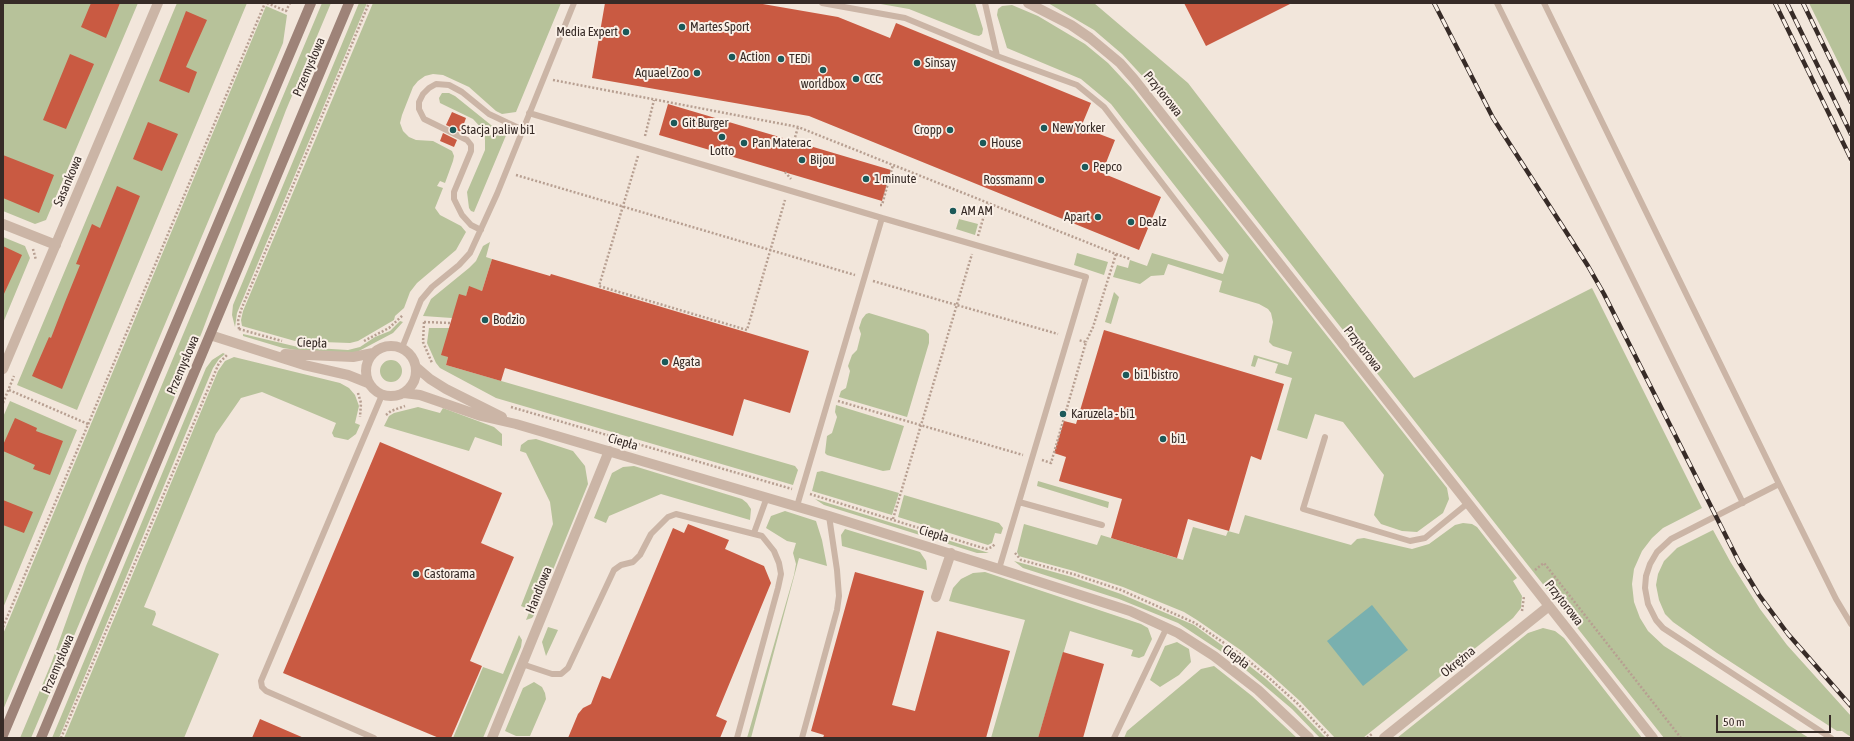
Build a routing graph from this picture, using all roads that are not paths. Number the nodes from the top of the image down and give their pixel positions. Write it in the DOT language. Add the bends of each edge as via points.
graph roads {
  1 [pos="158,3"];
  2 [pos="311,3"];
  3 [pos="349,3"];
  4 [pos="574,3"];
  5 [pos="822,3"];
  6 [pos="985,3"];
  7 [pos="1028,3"];
  8 [pos="1497,3"];
  9 [pos="1544,3"];
  10 [pos="997,56"];
  11 [pos="529,113"];
  12 [pos="523,130"];
  13 [pos="882,218"];
  14 [pos="3,224"];
  15 [pos="481,230"];
  16 [pos="56,245"];
  17 [pos="1220,259"];
  18 [pos="210,335"];
  19 [pos="402,348"];
  20 [pos="374,353"];
  21 [pos="273,354"];
  22 [pos="416,367"];
  23 [pos="3,369"];
  24 [pos="368,383"];
  25 [pos="404,393"];
  26 [pos="382,395"];
  27 [pos="516,424"];
  28 [pos="1324,437"];
  29 [pos="609,452"];
  30 [pos="1779,484"];
  31 [pos="767,497"];
  32 [pos="1020,502"];
  33 [pos="1468,503"];
  34 [pos="1742,503"];
  35 [pos="797,506"];
  36 [pos="829,516"];
  37 [pos="1102,525"];
  38 [pos="754,533"];
  39 [pos="951,553"];
  40 [pos="999,568"];
  41 [pos="936,597"];
  42 [pos="1549,606"];
  43 [pos="1851,624"];
  44 [pos="1167,627"];
  45 [pos="522,664"];
  46 [pos="3,735"];
  47 [pos="41,738"];
  48 [pos="374,738"];
  49 [pos="492,738"];
  50 [pos="737,738"];
  51 [pos="802,738"];
  52 [pos="1114,738"];
  53 [pos="1309,738"];
  54 [pos="1384,738"];
  55 [pos="1653,738"];
  56 [pos="1830,738"];
  1 -- 16 [label="street, Sasankowa"];
  2 -- 46 [label="main road, Przemysłowa"];
  3 -- 18 [label="main road, Przemysłowa"];
  4 -- 11 [label="lane"];
  5 -- 10 [label="lane" via="905,18"];
  6 -- 10 [label="lane"];
  7 -- 33 [label="street, Przytorowa" via="1071,25 1120,63"];
  8 -- 34 [label="lane"];
  9 -- 30 [label="lane"];
  10 -- 17 [label="lane" via="1077,85 1104,107"];
  11 -- 12 [label="lane"];
  11 -- 13 [label="lane"];
  12 -- 15 [label="lane"];
  12 -- 15 [label="lane" via="489,114 450,85 436,84 421,98 419,109 424,119 467,140 470,145 471,151 454,192 454,199 462,215 471,225"];
  13 -- 32 [label="lane" via="1086,277"];
  13 -- 35 [label="lane"];
  14 -- 16 [label="street"];
  15 -- 19 [label="lane" via="470,253 421,300"];
  16 -- 23 [label="street, Sasankowa"];
  18 -- 21 [label="street, Ciepła"];
  18 -- 47 [label="main road, Przemysłowa"];
  19 -- 20 [label="street, Ciepła" via="387,346"];
  19 -- 22 [label="street, Ciepła" via="409,353"];
  20 -- 21 [label="street, Ciepła" via="353,357"];
  20 -- 24 [label="street" via="366,367"];
  21 -- 24 [label="street, Ciepła"];
  22 -- 25 [label="street" via="414,382"];
  22 -- 27 [label="street, Ciepła" via="446,389"];
  24 -- 26 [label="street, Ciepła"];
  25 -- 26 [label="street, Ciepła" via="389,397"];
  25 -- 27 [label="street, Ciepła" via="420,395 481,416"];
  26 -- 48 [label="lane" via="261,681 266,691"];
  27 -- 29 [label="street, Ciepła"];
  28 -- 33 [label="lane" via="1303,509 1410,541 1425,538"];
  29 -- 31 [label="street, Ciepła"];
  29 -- 45 [label="street, Handlowa"];
  30 -- 34 [label="lane"];
  30 -- 43 [label="lane"];
  31 -- 35 [label="street, Ciepła"];
  31 -- 38 [label="lane"];
  32 -- 37 [label="lane"];
  32 -- 40 [label="lane"];
  33 -- 42 [label="street, Przytorowa"];
  34 -- 56 [label="lane" via="1677,535 1661,547 1653,558 1646,576 1648,604 1656,620 1671,635"];
  35 -- 36 [label="street, Ciepła"];
  36 -- 39 [label="street, Ciepła"];
  36 -- 51 [label="lane" via="838,578 838,603"];
  38 -- 45 [label="lane" via="676,514 668,517 651,534 640,555 633,562 614,570 568,668 561,674 552,674"];
  38 -- 50 [label="lane" via="762,536 774,551 780,574"];
  39 -- 40 [label="street, Ciepła"];
  39 -- 41 [label="street"];
  40 -- 44 [label="street, Ciepła" via="1130,611"];
  42 -- 54 [label="street, Okrężna"];
  42 -- 55 [label="street, Przytorowa"];
  44 -- 52 [label="lane"];
  44 -- 53 [label="street, Ciepła" via="1228,666"];
  45 -- 49 [label="street, Handlowa"];
}
